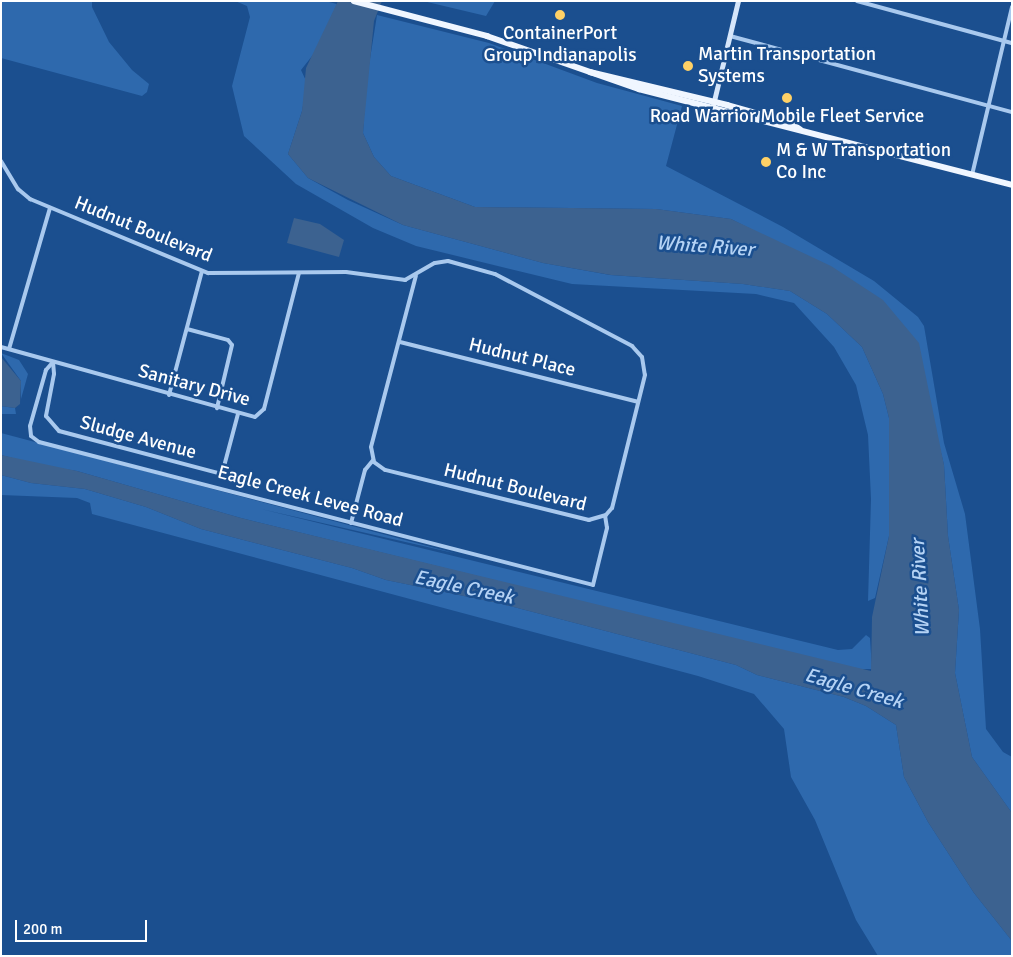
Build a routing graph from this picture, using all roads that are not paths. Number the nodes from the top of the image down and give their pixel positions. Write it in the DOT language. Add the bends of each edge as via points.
graph roads {
  1 [pos="354,1"];
  2 [pos="738,1"];
  3 [pos="857,1"];
  4 [pos="1012,7"];
  5 [pos="730,36"];
  6 [pos="1004,41"];
  7 [pos="1012,43"];
  8 [pos="583,71"];
  9 [pos="714,102"];
  10 [pos="988,106"];
  11 [pos="712,109"];
  12 [pos="1012,112"];
  13 [pos="800,129"];
  14 [pos="1,161"];
  15 [pos="972,175"];
  16 [pos="1012,185"];
  17 [pos="50,208"];
  18 [pos="202,271"];
  19 [pos="299,273"];
  20 [pos="416,276"];
  21 [pos="186,329"];
  22 [pos="400,342"];
  23 [pos="1,347"];
  24 [pos="9,350"];
  25 [pos="53,362"];
  26 [pos="169,395"];
  27 [pos="638,402"];
  28 [pos="217,408"];
  29 [pos="238,414"];
  30 [pos="373,460"];
  31 [pos="605,516"];
  32 [pos="351,523"];
  1 -- 8 [label="main road" via="496,39"];
  2 -- 5 [label="main road"];
  3 -- 6 [label="street"];
  4 -- 6 [label="street"];
  5 -- 9 [label="main road"];
  5 -- 10 [label="street"];
  6 -- 7 [label="street"];
  6 -- 10 [label="street"];
  8 -- 9 [label="main road"];
  8 -- 11 [label="main road"];
  9 -- 11 [label="main road"];
  9 -- 13 [label="main road" via="786,121"];
  10 -- 12 [label="street"];
  10 -- 15 [label="street"];
  11 -- 13 [label="main road" via="789,130"];
  13 -- 15 [label="main road"];
  14 -- 17 [label="street, Hudnut Boulevard" via="18,189"];
  15 -- 16 [label="main road"];
  17 -- 18 [label="street, Hudnut Boulevard"];
  17 -- 24 [label="street"];
  18 -- 19 [label="street, Hudnut Boulevard" via="224,274"];
  18 -- 21 [label="street"];
  19 -- 20 [label="street, Hudnut Boulevard" via="346,272 405,280"];
  19 -- 29 [label="street, Sanitary Drive" via="264,409 255,417"];
  20 -- 22 [label="street"];
  20 -- 27 [label="street, Hudnut Boulevard" via="443,261 486,271 632,346 642,357 645,368"];
  21 -- 26 [label="street"];
  21 -- 28 [label="street" via="232,344"];
  22 -- 27 [label="street, Hudnut Place"];
  22 -- 30 [label="street" via="371,447"];
  23 -- 24 [label="street, Sanitary Drive"];
  24 -- 25 [label="street, Sanitary Drive"];
  25 -- 26 [label="street, Sanitary Drive"];
  25 -- 29 [label="street, Sludge Avenue" via="55,372 46,416 58,431 222,474"];
  25 -- 32 [label="street, Eagle Creek Levee Road" via="46,370 30,426 31,436 37,442"];
  26 -- 28 [label="street, Sanitary Drive"];
  27 -- 31 [label="street, Hudnut Boulevard" via="612,508"];
  28 -- 29 [label="street, Sanitary Drive"];
  30 -- 31 [label="street, Hudnut Boulevard" via="385,470 589,520"];
  30 -- 32 [label="street" via="365,470"];
  31 -- 32 [label="street, Eagle Creek Levee Road" via="607,528 593,585"];
}
